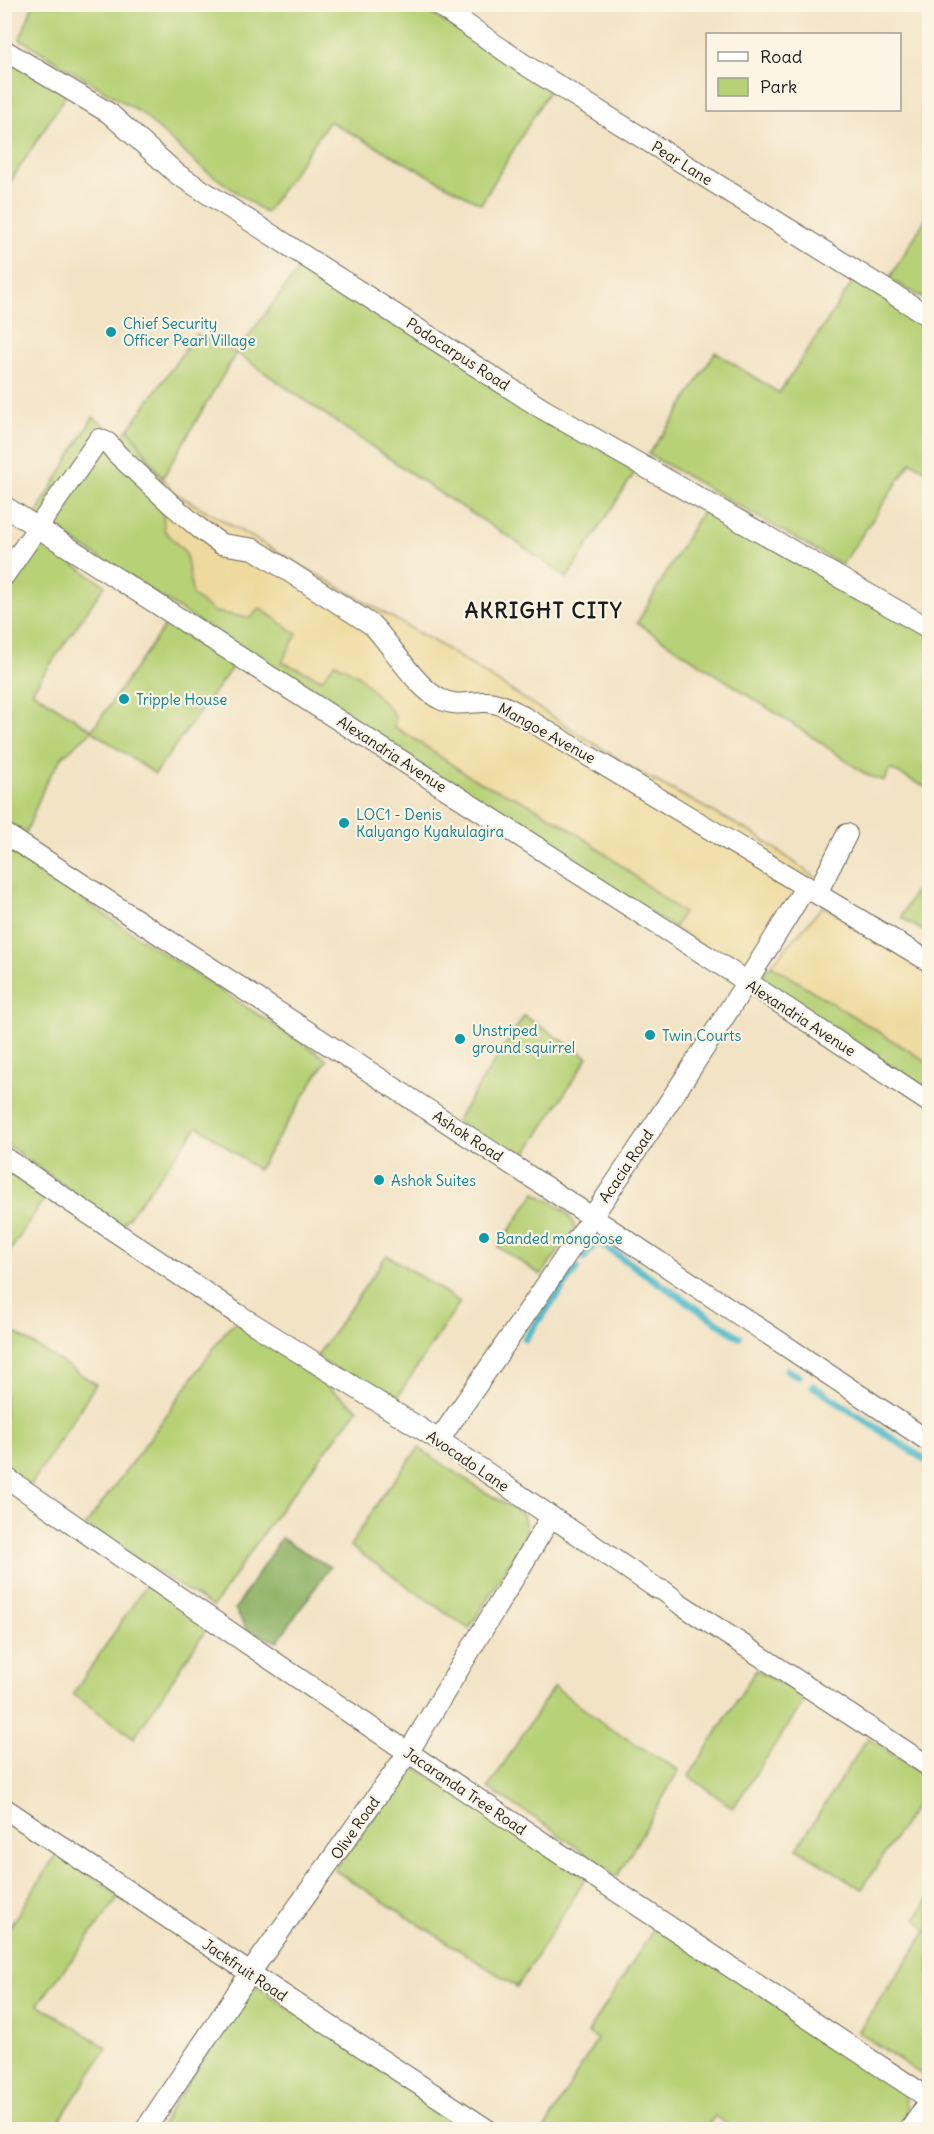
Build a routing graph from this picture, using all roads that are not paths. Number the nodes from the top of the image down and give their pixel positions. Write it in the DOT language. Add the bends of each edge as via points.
graph roads {
  1 [pos="437,4"];
  2 [pos="4,50"];
  3 [pos="930,317"];
  4 [pos="4,506"];
  5 [pos="37,526"];
  6 [pos="4,576"];
  7 [pos="930,629"];
  8 [pos="4,833"];
  9 [pos="847,834"];
  10 [pos="812,890"];
  11 [pos="930,962"];
  12 [pos="748,982"];
  13 [pos="930,1102"];
  14 [pos="4,1157"];
  15 [pos="592,1217"];
  16 [pos="439,1440"];
  17 [pos="930,1442"];
  18 [pos="4,1476"];
  19 [pos="551,1517"];
  20 [pos="408,1753"];
  21 [pos="930,1767"];
  22 [pos="4,1808"];
  23 [pos="250,1973"];
  24 [pos="930,2099"];
  25 [pos="930,2104"];
  26 [pos="145,2130"];
  27 [pos="488,2130"];
  28 [pos="912,2130"];
  1 -- 3 [label="street, Pear Lane" via="532,70"];
  2 -- 7 [label="street, Podocarpus Road" via="109,113 177,174 541,408"];
  4 -- 5 [label="street, Alexandria Avenue"];
  5 -- 6 [label="street"];
  5 -- 10 [label="street, Mangoe Avenue" via="99,439 108,443 172,505 221,544 254,549 372,625 426,690 441,700 504,706"];
  5 -- 12 [label="street, Alexandria Avenue"];
  8 -- 15 [label="street, Ashok Road"];
  9 -- 10 [label="street, Acacia Road"];
  10 -- 11 [label="street, Mangoe Avenue"];
  10 -- 12 [label="street, Acacia Road"];
  12 -- 13 [label="street, Alexandria Avenue"];
  12 -- 15 [label="street, Acacia Road"];
  14 -- 16 [label="street, Avocado Lane" via="236,1313"];
  15 -- 16 [label="street, Acacia Road"];
  15 -- 17 [label="street, Ashok Road"];
  16 -- 19 [label="street, Avocado Lane"];
  18 -- 20 [label="street, Jacaranda Tree Road"];
  19 -- 20 [label="street, Olive Road"];
  19 -- 21 [label="street, Avocado Lane"];
  20 -- 23 [label="street, Olive Road"];
  20 -- 24 [label="street, Jacaranda Tree Road"];
  22 -- 23 [label="street, Jackfruit Road"];
  23 -- 26 [label="street, Olive Road"];
  23 -- 27 [label="street, Jackfruit Road"];
  25 -- 28 [label="street"];
}
